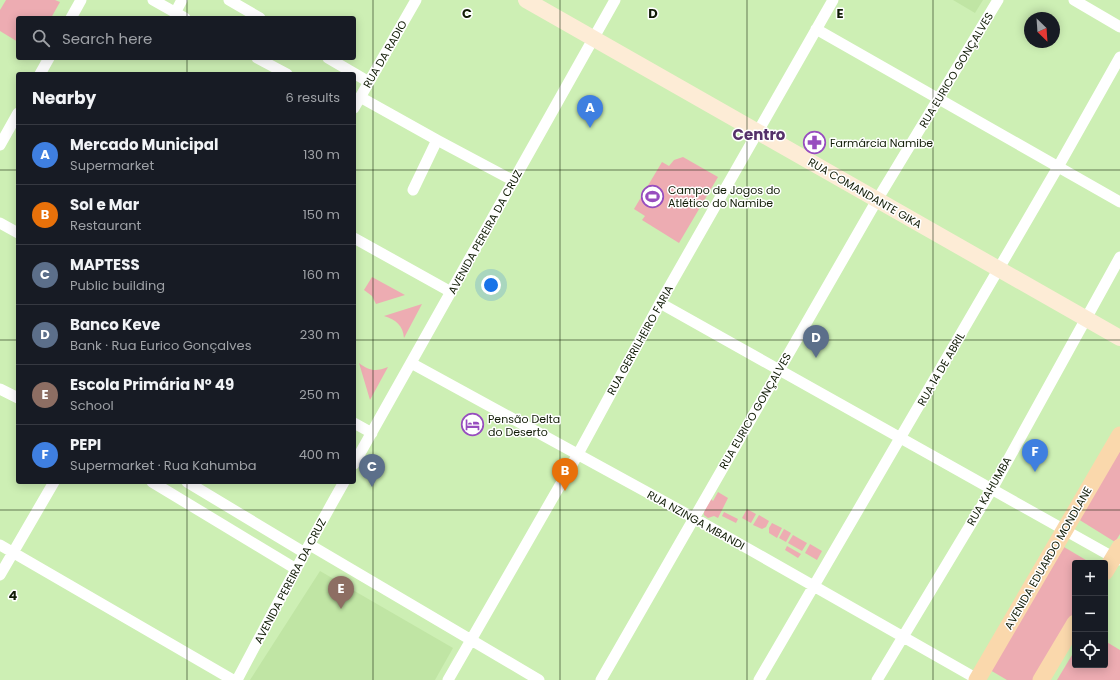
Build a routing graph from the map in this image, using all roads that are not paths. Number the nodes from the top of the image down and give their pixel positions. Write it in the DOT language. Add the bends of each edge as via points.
graph roads {
  1 [pos="81,0"];
  2 [pos="153,0"];
  3 [pos="182,0"];
  4 [pos="229,0"];
  5 [pos="416,0"];
  6 [pos="526,0"];
  7 [pos="615,0"];
  8 [pos="833,0"];
  9 [pos="998,0"];
  10 [pos="1074,0"];
  11 [pos="72,16"];
  12 [pos="180,16"];
  13 [pos="257,16"];
  14 [pos="1120,27"];
  15 [pos="816,29"];
  16 [pos="594,38"];
  17 [pos="1120,57"];
  18 [pos="48,60"];
  19 [pos="261,60"];
  20 [pos="331,60"];
  21 [pos="43,72"];
  22 [pos="282,72"];
  23 [pos="352,72"];
  24 [pos="356,74"];
  25 [pos="369,82"];
  26 [pos="360,97"];
  27 [pos="938,98"];
  28 [pos="356,104"];
  29 [pos="16,117"];
  30 [pos="758,132"];
  31 [pos="437,140"];
  32 [pos="0,145"];
  33 [pos="1058,167"];
  34 [pos="514,181"];
  35 [pos="413,190"];
  36 [pos="877,200"];
  37 [pos="1120,202"];
  38 [pos="0,223"];
  39 [pos="16,232"];
  40 [pos="356,239"];
  41 [pos="1120,257"];
  42 [pos="998,269"];
  43 [pos="451,292"];
  44 [pos="660,303"];
  45 [pos="1085,319"];
  46 [pos="1120,338"];
  47 [pos="411,363"];
  48 [pos="779,370"];
  49 [pos="0,389"];
  50 [pos="16,397"];
  51 [pos="356,424"];
  52 [pos="372,433"];
  53 [pos="1120,435"];
  54 [pos="901,438"];
  55 [pos="578,454"];
  56 [pos="356,461"];
  57 [pos="53,484"];
  58 [pos="155,484"];
  59 [pos="191,484"];
  60 [pos="343,484"];
  61 [pos="992,489"];
  62 [pos="694,518"];
  63 [pos="1065,530"];
  64 [pos="0,545"];
  65 [pos="308,549"];
  66 [pos="12,552"];
  67 [pos="1118,555"];
  68 [pos="1108,568"];
  69 [pos="296,569"];
  70 [pos="0,575"];
  71 [pos="814,586"];
  72 [pos="1072,628"];
  73 [pos="902,637"];
  74 [pos="471,640"];
  75 [pos="234,680"];
  76 [pos="237,680"];
  77 [pos="448,680"];
  78 [pos="539,680"];
  79 [pos="601,680"];
  80 [pos="759,680"];
  81 [pos="878,680"];
  82 [pos="978,680"];
  83 [pos="1041,680"];
  1 -- 11 [label="street"];
  2 -- 12 [label="street"];
  3 -- 12 [label="street"];
  4 -- 13 [label="street"];
  5 -- 25 [label="street, RUA DA RADIO"];
  6 -- 16 [label="street, RUA COMANDANTE GIKA"];
  7 -- 16 [label="street, AVENIDA PEREIRA DA CRUZ"];
  8 -- 15 [label="street, RUA GERRILHEIRO FARIA"];
  9 -- 27 [label="street, RUA EURICO GONÇALVES"];
  10 -- 14 [label="street"];
  15 -- 27 [label="street"];
  15 -- 30 [label="street, RUA GERRILHEIRO FARIA"];
  16 -- 30 [label="street, RUA COMANDANTE GIKA"];
  16 -- 34 [label="street, AVENIDA PEREIRA DA CRUZ"];
  17 -- 33 [label="street, RUA 14 DE ABRIL"];
  18 -- 21 [label="street"];
  19 -- 22 [label="street"];
  20 -- 23 [label="street"];
  24 -- 25 [label="street"];
  25 -- 26 [label="street, RUA DA RADIO"];
  26 -- 28 [label="street, RUA DA RADIO"];
  26 -- 31 [label="street"];
  27 -- 33 [label="street"];
  27 -- 36 [label="street, RUA EURICO GONÇALVES"];
  29 -- 32 [label="street"];
  30 -- 36 [label="street, RUA COMANDANTE GIKA"];
  30 -- 44 [label="street, RUA GERRILHEIRO FARIA"];
  31 -- 34 [label="street"];
  31 -- 35 [label="street"];
  33 -- 37 [label="street"];
  33 -- 42 [label="street, RUA 14 DE ABRIL"];
  34 -- 43 [label="street, AVENIDA PEREIRA DA CRUZ"];
  36 -- 42 [label="street, RUA COMANDANTE GIKA"];
  36 -- 48 [label="street, RUA EURICO GONÇALVES"];
  38 -- 39 [label="street"];
  40 -- 43 [label="street"];
  41 -- 45 [label="street, RUA KAHUMBA"];
  42 -- 45 [label="street, RUA COMANDANTE GIKA"];
  42 -- 54 [label="street, RUA 14 DE ABRIL"];
  43 -- 47 [label="street, AVENIDA PEREIRA DA CRUZ"];
  44 -- 48 [label="street"];
  44 -- 55 [label="street, RUA GERRILHEIRO FARIA"];
  45 -- 46 [label="street, RUA COMANDANTE GIKA"];
  45 -- 61 [label="street, RUA KAHUMBA"];
  47 -- 52 [label="street, AVENIDA PEREIRA DA CRUZ"];
  47 -- 55 [label="street, RUA NZINGA MBANDI"];
  48 -- 54 [label="street"];
  48 -- 62 [label="street, RUA EURICO GONÇALVES"];
  49 -- 50 [label="street"];
  51 -- 52 [label="street"];
  52 -- 56 [label="street, AVENIDA PEREIRA DA CRUZ"];
  53 -- 63 [label="main road, AVENIDA EDUARDO MONDLANE"];
  54 -- 61 [label="street"];
  54 -- 71 [label="street, RUA 14 DE ABRIL"];
  55 -- 62 [label="street, RUA NZINGA MBANDI"];
  55 -- 74 [label="street, RUA GERRILHEIRO FARIA"];
  57 -- 66 [label="street"];
  58 -- 69 [label="street"];
  59 -- 65 [label="street"];
  60 -- 65 [label="street, AVENIDA PEREIRA DA CRUZ"];
  61 -- 63 [label="street"];
  61 -- 73 [label="street, RUA KAHUMBA"];
  62 -- 71 [label="street, RUA NZINGA MBANDI"];
  62 -- 79 [label="street, RUA EURICO GONÇALVES"];
  63 -- 67 [label="street"];
  63 -- 82 [label="main road, AVENIDA EDUARDO MONDLANE"];
  64 -- 66 [label="street"];
  65 -- 69 [label="street, AVENIDA PEREIRA DA CRUZ"];
  65 -- 74 [label="street"];
  66 -- 70 [label="street"];
  66 -- 75 [label="street"];
  67 -- 68 [label="main road"];
  69 -- 76 [label="street, AVENIDA PEREIRA DA CRUZ"];
  71 -- 73 [label="street, RUA NZINGA MBANDI"];
  71 -- 80 [label="street, RUA 14 DE ABRIL"];
  72 -- 83 [label="main road"];
  73 -- 81 [label="street, RUA KAHUMBA"];
  73 -- 82 [label="street, RUA NZINGA MBANDI"];
  74 -- 77 [label="street, RUA GERRILHEIRO FARIA"];
  74 -- 78 [label="street"];
}
